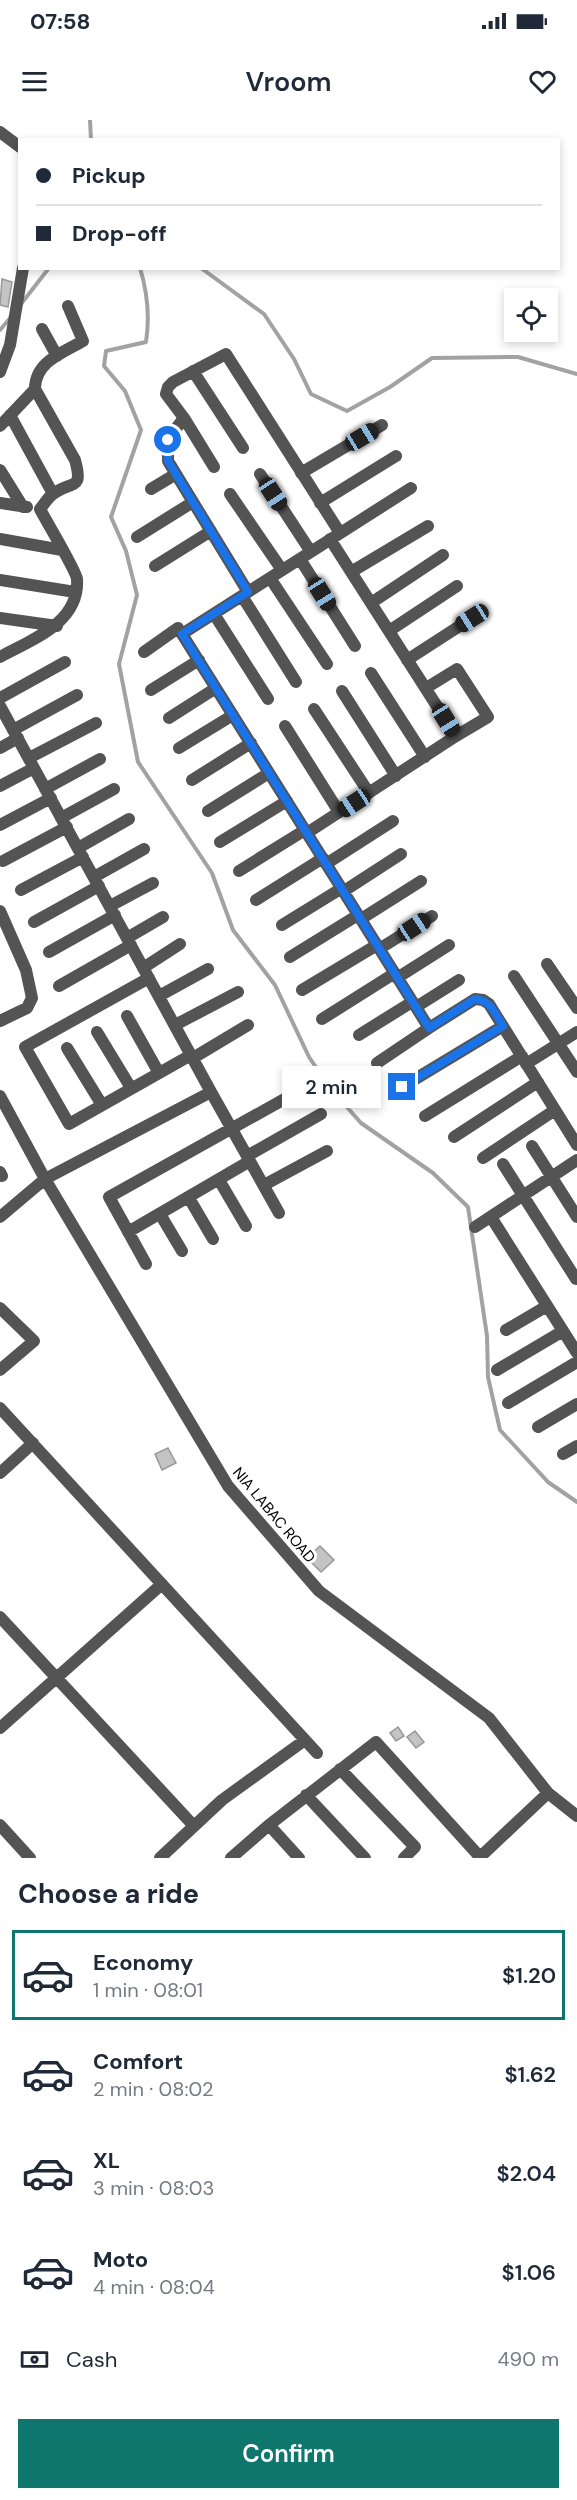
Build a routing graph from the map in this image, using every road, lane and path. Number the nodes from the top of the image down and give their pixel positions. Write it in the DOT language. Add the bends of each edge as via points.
graph roads {
  1 [pos="0,132"];
  2 [pos="18,146"];
  3 [pos="23,270"];
  4 [pos="68,306"];
  5 [pos="42,329"];
  6 [pos="57,356"];
  7 [pos="194,371"];
  8 [pos="0,372"];
  9 [pos="34,389"];
  10 [pos="10,416"];
  11 [pos="184,418"];
  12 [pos="382,425"];
  13 [pos="0,426"];
  14 [pos="243,448"];
  15 [pos="396,456"];
  16 [pos="214,467"];
  17 [pos="0,470"];
  18 [pos="301,473"];
  19 [pos="176,474"];
  20 [pos="260,474"];
  21 [pos="411,488"];
  22 [pos="151,489"];
  23 [pos="53,494"];
  24 [pos="230,494"];
  25 [pos="0,502"];
  26 [pos="193,502"];
  27 [pos="320,503"];
  28 [pos="23,507"];
  29 [pos="40,509"];
  30 [pos="428,526"];
  31 [pos="211,531"];
  32 [pos="335,536"];
  33 [pos="137,537"];
  34 [pos="0,539"];
  35 [pos="62,550"];
  36 [pos="311,552"];
  37 [pos="443,555"];
  38 [pos="300,559"];
  39 [pos="155,566"];
  40 [pos="282,570"];
  41 [pos="351,572"];
  42 [pos="270,578"];
  43 [pos="0,580"];
  44 [pos="457,586"];
  45 [pos="75,592"];
  46 [pos="245,594"];
  47 [pos="371,603"];
  48 [pos="214,614"];
  49 [pos="0,618"];
  50 [pos="472,618"];
  51 [pos="57,626"];
  52 [pos="389,631"];
  53 [pos="182,634"];
  54 [pos="355,646"];
  55 [pos="144,652"];
  56 [pos="0,657"];
  57 [pos="199,660"];
  58 [pos="407,660"];
  59 [pos="65,662"];
  60 [pos="327,664"];
  61 [pos="371,673"];
  62 [pos="296,682"];
  63 [pos="216,688"];
  64 [pos="426,688"];
  65 [pos="151,690"];
  66 [pos="342,691"];
  67 [pos="77,695"];
  68 [pos="268,699"];
  69 [pos="0,705"];
  70 [pos="314,709"];
  71 [pos="233,715"];
  72 [pos="169,718"];
  73 [pos="96,723"];
  74 [pos="285,726"];
  75 [pos="15,734"];
  76 [pos="456,736"];
  77 [pos="250,743"];
  78 [pos="0,748"];
  79 [pos="179,748"];
  80 [pos="425,757"];
  81 [pos="100,759"];
  82 [pos="32,763"];
  83 [pos="269,773"];
  84 [pos="396,776"];
  85 [pos="192,780"];
  86 [pos="0,786"];
  87 [pos="114,789"];
  88 [pos="48,793"];
  89 [pos="369,793"];
  90 [pos="287,801"];
  91 [pos="208,811"];
  92 [pos="339,812"];
  93 [pos="129,819"];
  94 [pos="393,821"];
  95 [pos="64,822"];
  96 [pos="0,825"];
  97 [pos="306,831"];
  98 [pos="220,843"];
  99 [pos="144,849"];
  100 [pos="80,853"];
  101 [pos="400,854"];
  102 [pos="3,861"];
  103 [pos="325,861"];
  104 [pos="239,871"];
  105 [pos="421,881"];
  106 [pos="96,882"];
  107 [pos="153,883"];
  108 [pos="21,890"];
  109 [pos="343,890"];
  110 [pos="256,900"];
  111 [pos="0,911"];
  112 [pos="112,911"];
  113 [pos="432,916"];
  114 [pos="163,917"];
  115 [pos="359,917"];
  116 [pos="34,922"];
  117 [pos="282,925"];
  118 [pos="129,942"];
  119 [pos="180,944"];
  120 [pos="449,945"];
  121 [pos="378,947"];
  122 [pos="49,952"];
  123 [pos="291,957"];
  124 [pos="547,964"];
  125 [pos="208,969"];
  126 [pos="146,973"];
  127 [pos="396,976"];
  128 [pos="514,976"];
  129 [pos="459,980"];
  130 [pos="59,986"];
  131 [pos="302,990"];
  132 [pos="238,992"];
  133 [pos="159,996"];
  134 [pos="414,1004"];
  135 [pos="577,1008"];
  136 [pos="128,1016"];
  137 [pos="322,1019"];
  138 [pos="0,1021"];
  139 [pos="175,1025"];
  140 [pos="248,1025"];
  141 [pos="503,1026"];
  142 [pos="429,1028"];
  143 [pos="97,1032"];
  144 [pos="577,1032"];
  145 [pos="359,1035"];
  146 [pos="559,1043"];
  147 [pos="67,1048"];
  148 [pos="192,1056"];
  149 [pos="524,1060"];
  150 [pos="377,1063"];
  151 [pos="577,1072"];
  152 [pos="159,1073"];
  153 [pos="538,1082"];
  154 [pos="306,1087"];
  155 [pos="402,1087"];
  156 [pos="131,1088"];
  157 [pos="211,1092"];
  158 [pos="0,1096"];
  159 [pos="102,1105"];
  160 [pos="555,1110"];
  161 [pos="321,1114"];
  162 [pos="425,1116"];
  163 [pos="232,1129"];
  164 [pos="454,1137"];
  165 [pos="577,1145"];
  166 [pos="532,1146"];
  167 [pos="327,1151"];
  168 [pos="483,1158"];
  169 [pos="249,1159"];
  170 [pos="577,1160"];
  171 [pos="503,1164"];
  172 [pos="552,1176"];
  173 [pos="45,1179"];
  174 [pos="219,1180"];
  175 [pos="264,1185"];
  176 [pos="524,1195"];
  177 [pos="189,1198"];
  178 [pos="279,1213"];
  179 [pos="160,1214"];
  180 [pos="491,1216"];
  181 [pos="0,1217"];
  182 [pos="577,1217"];
  183 [pos="246,1226"];
  184 [pos="475,1227"];
  185 [pos="128,1232"];
  186 [pos="213,1239"];
  187 [pos="182,1251"];
  188 [pos="146,1264"];
  189 [pos="576,1279"];
  190 [pos="547,1306"];
  191 [pos="0,1308"];
  192 [pos="506,1330"];
  193 [pos="563,1332"];
  194 [pos="577,1353"];
  195 [pos="577,1362"];
  196 [pos="0,1370"];
  197 [pos="497,1370"];
  198 [pos="508,1403"];
  199 [pos="577,1404"];
  200 [pos="0,1408"];
  201 [pos="538,1426"];
  202 [pos="33,1443"];
  203 [pos="577,1446"];
  204 [pos="563,1454"];
  205 [pos="0,1473"];
  206 [pos="162,1584"];
  207 [pos="0,1617"];
  208 [pos="56,1677"];
  209 [pos="0,1728"];
  210 [pos="305,1740"];
  211 [pos="317,1753"];
  212 [pos="340,1768"];
  213 [pos="548,1793"];
  214 [pos="306,1795"];
  215 [pos="577,1815"];
  216 [pos="0,1825"];
  217 [pos="269,1825"];
  218 [pos="193,1826"];
  219 [pos="234,1857"];
  220 [pos="30,1858"];
  221 [pos="160,1858"];
  222 [pos="299,1858"];
  223 [pos="365,1858"];
  224 [pos="404,1858"];
  225 [pos="480,1858"];
  1 -- 2 [label="street"];
  3 -- 8 [label="street" via="10,345"];
  4 -- 6 [label="street" via="83,341"];
  5 -- 6 [label="street"];
  6 -- 9 [label="street" via="35,377"];
  7 -- 11 [label="street" via="173,382 166,394"];
  7 -- 14 [label="street"];
  7 -- 18 [label="street" via="226,354"];
  9 -- 10 [label="street"];
  9 -- 23 [label="street" via="78,471 75,485"];
  10 -- 13 [label="street"];
  10 -- 23 [label="street"];
  11 -- 16 [label="street"];
  11 -- 19 [label="street" via="168,440 168,461"];
  12 -- 18 [label="street"];
  15 -- 27 [label="street"];
  17 -- 28 [label="street"];
  18 -- 27 [label="street"];
  19 -- 22 [label="street"];
  19 -- 26 [label="street"];
  20 -- 36 [label="street"];
  21 -- 32 [label="street"];
  23 -- 29 [label="street"];
  24 -- 40 [label="street"];
  25 -- 28 [label="street"];
  26 -- 31 [label="street"];
  26 -- 33 [label="street"];
  27 -- 32 [label="street"];
  28 -- 29 [label="street"];
  29 -- 35 [label="street"];
  30 -- 41 [label="street"];
  31 -- 39 [label="street"];
  31 -- 46 [label="street"];
  32 -- 36 [label="street"];
  32 -- 41 [label="street"];
  34 -- 35 [label="street"];
  35 -- 45 [label="street" via="77,578"];
  36 -- 38 [label="street"];
  37 -- 47 [label="street"];
  38 -- 40 [label="street"];
  38 -- 54 [label="street"];
  40 -- 42 [label="street"];
  41 -- 47 [label="street"];
  42 -- 46 [label="street"];
  42 -- 60 [label="street"];
  43 -- 45 [label="street"];
  44 -- 52 [label="street"];
  45 -- 51 [label="street" via="74,603"];
  46 -- 48 [label="street"];
  46 -- 62 [label="street"];
  47 -- 52 [label="street"];
  48 -- 53 [label="street"];
  48 -- 68 [label="street"];
  49 -- 51 [label="street"];
  50 -- 58 [label="street"];
  51 -- 56 [label="street"];
  52 -- 58 [label="street"];
  53 -- 55 [label="street" via="178,628"];
  53 -- 57 [label="street"];
  57 -- 63 [label="street"];
  57 -- 65 [label="street"];
  58 -- 64 [label="street"];
  59 -- 69 [label="street"];
  61 -- 80 [label="street"];
  63 -- 71 [label="street"];
  63 -- 72 [label="street"];
  64 -- 76 [label="street"];
  64 -- 76 [label="street" via="457,669 464,678 488,717"];
  66 -- 84 [label="street"];
  67 -- 75 [label="street"];
  69 -- 75 [label="street"];
  70 -- 89 [label="street"];
  71 -- 77 [label="street"];
  71 -- 79 [label="street"];
  73 -- 82 [label="street"];
  74 -- 92 [label="street"];
  75 -- 78 [label="street"];
  75 -- 82 [label="street"];
  76 -- 80 [label="street"];
  77 -- 83 [label="street"];
  77 -- 85 [label="street"];
  80 -- 84 [label="street"];
  81 -- 88 [label="street"];
  82 -- 86 [label="street"];
  82 -- 88 [label="street"];
  83 -- 90 [label="street"];
  83 -- 91 [label="street"];
  84 -- 89 [label="street"];
  87 -- 95 [label="street"];
  88 -- 95 [label="street"];
  88 -- 96 [label="street"];
  89 -- 92 [label="street"];
  90 -- 97 [label="street"];
  90 -- 98 [label="street"];
  92 -- 97 [label="street"];
  93 -- 100 [label="street"];
  94 -- 103 [label="street"];
  95 -- 100 [label="street"];
  95 -- 102 [label="street"];
  97 -- 103 [label="street"];
  97 -- 104 [label="street"];
  99 -- 106 [label="street"];
  100 -- 106 [label="street"];
  100 -- 108 [label="street"];
  101 -- 109 [label="street"];
  103 -- 109 [label="street"];
  103 -- 110 [label="street"];
  105 -- 115 [label="street"];
  106 -- 112 [label="street"];
  106 -- 116 [label="street"];
  107 -- 112 [label="street"];
  109 -- 115 [label="street"];
  109 -- 117 [label="street"];
  111 -- 138 [label="street" via="26,970 32,998 27,1008"];
  112 -- 118 [label="street"];
  112 -- 122 [label="street"];
  113 -- 121 [label="street"];
  114 -- 118 [label="street"];
  115 -- 121 [label="street"];
  115 -- 123 [label="street"];
  118 -- 126 [label="street"];
  118 -- 130 [label="street"];
  119 -- 126 [label="street"];
  120 -- 127 [label="street"];
  121 -- 127 [label="street"];
  121 -- 131 [label="street"];
  124 -- 135 [label="street"];
  125 -- 133 [label="street"];
  126 -- 133 [label="street"];
  126 -- 159 [label="street" via="25,1047 69,1124"];
  127 -- 134 [label="street"];
  127 -- 137 [label="street"];
  128 -- 146 [label="street"];
  129 -- 134 [label="street"];
  132 -- 139 [label="street"];
  133 -- 139 [label="street"];
  134 -- 142 [label="street"];
  134 -- 145 [label="street"];
  136 -- 152 [label="street"];
  139 -- 148 [label="street"];
  140 -- 148 [label="street"];
  141 -- 142 [label="street" via="489,1004 475,999"];
  141 -- 149 [label="street"];
  141 -- 155 [label="street"];
  142 -- 150 [label="street"];
  143 -- 156 [label="street"];
  144 -- 146 [label="street"];
  146 -- 149 [label="street"];
  146 -- 151 [label="street"];
  147 -- 159 [label="street"];
  148 -- 152 [label="street"];
  148 -- 157 [label="street"];
  149 -- 153 [label="street"];
  149 -- 162 [label="street"];
  152 -- 156 [label="street"];
  153 -- 160 [label="street"];
  153 -- 164 [label="street"];
  154 -- 163 [label="street"];
  156 -- 159 [label="street"];
  157 -- 163 [label="street"];
  157 -- 173 [label="street"];
  158 -- 173 [label="street, NIA LABAC ROAD"];
  160 -- 165 [label="street"];
  160 -- 168 [label="street"];
  161 -- 169 [label="street"];
  163 -- 169 [label="street"];
  163 -- 185 [label="street" via="109,1197"];
  166 -- 172 [label="street"];
  167 -- 175 [label="street"];
  169 -- 174 [label="street"];
  169 -- 175 [label="street"];
  170 -- 172 [label="street"];
  171 -- 176 [label="street"];
  172 -- 176 [label="street"];
  172 -- 182 [label="street"];
  173 -- 181 [label="street"];
  173 -- 213 [label="street, NIA LABAC ROAD" via="228,1486 319,1591 489,1718"];
  174 -- 177 [label="street"];
  174 -- 183 [label="street"];
  175 -- 178 [label="street"];
  176 -- 180 [label="street"];
  176 -- 189 [label="street"];
  177 -- 179 [label="street"];
  177 -- 186 [label="street"];
  179 -- 185 [label="street"];
  179 -- 187 [label="street"];
  180 -- 184 [label="street"];
  180 -- 190 [label="street"];
  185 -- 188 [label="street"];
  190 -- 192 [label="street"];
  190 -- 193 [label="street"];
  191 -- 196 [label="street" via="34,1341"];
  193 -- 194 [label="street"];
  193 -- 197 [label="street"];
  195 -- 198 [label="street"];
  199 -- 201 [label="street"];
  200 -- 202 [label="street"];
  202 -- 205 [label="street"];
  202 -- 206 [label="street"];
  203 -- 204 [label="street"];
  206 -- 208 [label="street"];
  206 -- 210 [label="street"];
  207 -- 208 [label="street"];
  208 -- 209 [label="street"];
  208 -- 218 [label="street"];
  210 -- 211 [label="street"];
  210 -- 218 [label="street"];
  212 -- 214 [label="street"];
  212 -- 224 [label="street" via="415,1847"];
  212 -- 225 [label="street" via="376,1742"];
  213 -- 215 [label="street, NIA LABAC ROAD"];
  213 -- 225 [label="street"];
  214 -- 217 [label="street"];
  214 -- 223 [label="street"];
  216 -- 220 [label="street"];
  217 -- 219 [label="street"];
  217 -- 222 [label="street"];
  218 -- 221 [label="street"];
}
